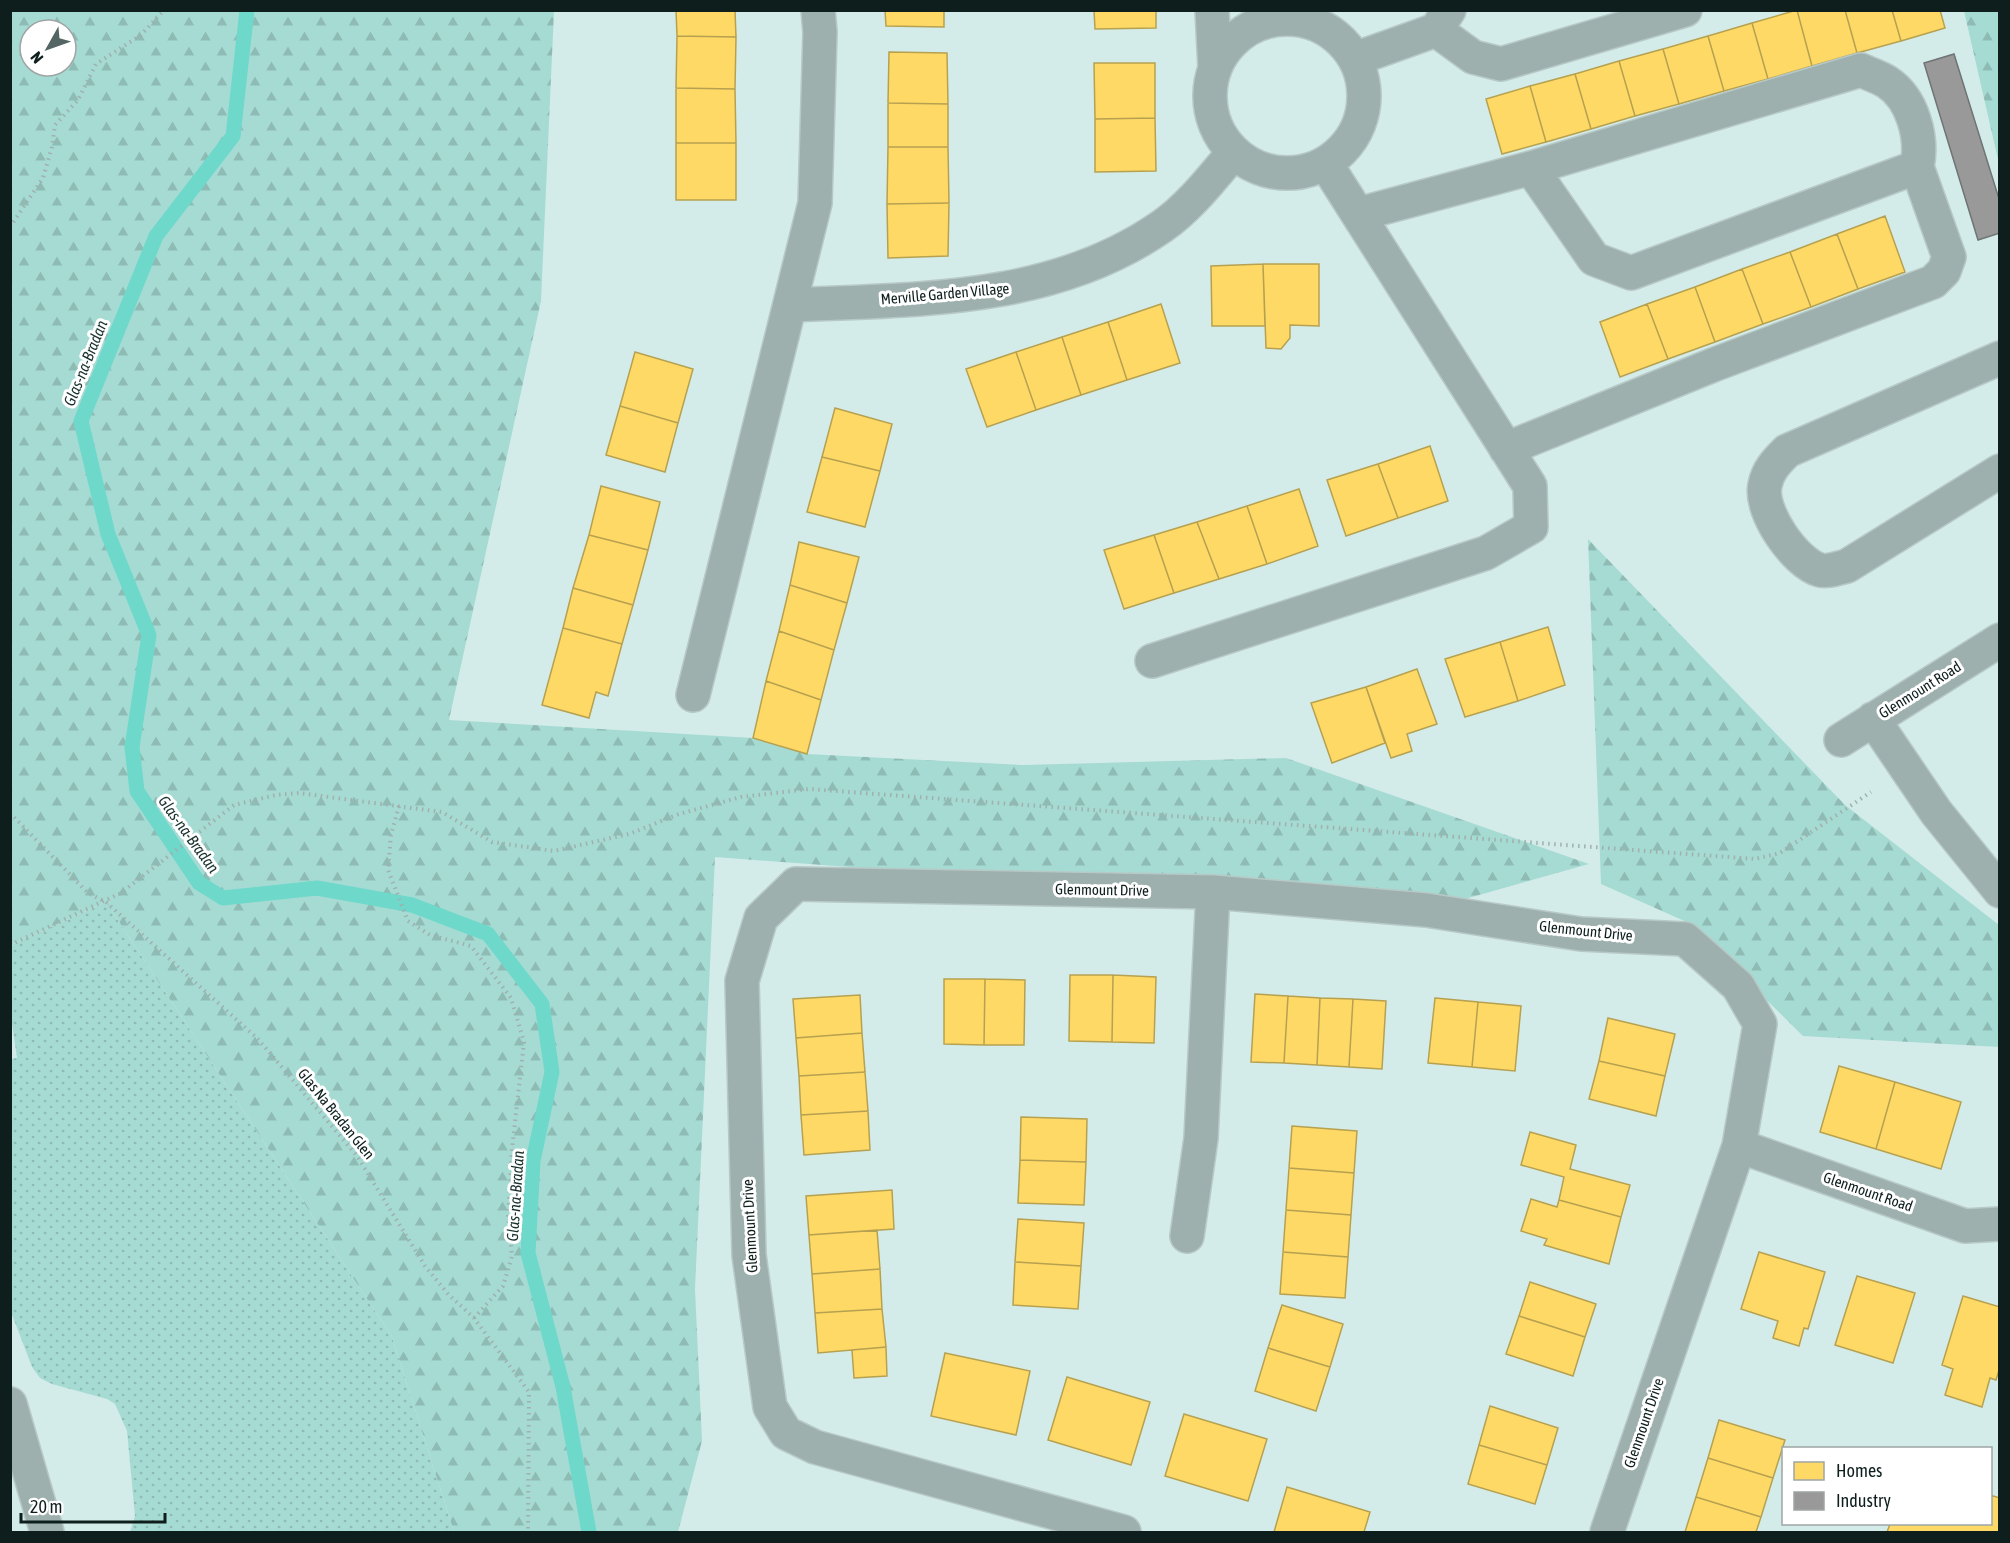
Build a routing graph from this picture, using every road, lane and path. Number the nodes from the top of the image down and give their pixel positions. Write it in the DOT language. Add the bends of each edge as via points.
graph roads {
  1 [pos="164,10"];
  2 [pos="818,10"];
  3 [pos="1212,10"];
  4 [pos="1345,10"];
  5 [pos="1685,10"];
  6 [pos="1274,15"];
  7 [pos="1443,20"];
  8 [pos="1350,51"];
  9 [pos="1215,68"];
  10 [pos="1234,152"];
  11 [pos="1326,164"];
  12 [pos="1917,167"];
  13 [pos="1531,168"];
  14 [pos="1359,214"];
  15 [pos="10,227"];
  16 [pos="790,305"];
  17 [pos="2000,358"];
  18 [pos="1506,449"];
  19 [pos="2000,471"];
  20 [pos="2000,640"];
  21 [pos="1152,661"];
  22 [pos="693,695"];
  23 [pos="1874,719"];
  24 [pos="1841,740"];
  25 [pos="1906,768"];
  26 [pos="399,806"];
  27 [pos="10,813"];
  28 [pos="2000,891"];
  29 [pos="1213,892"];
  30 [pos="106,902"];
  31 [pos="10,945"];
  32 [pos="1739,1146"];
  33 [pos="2000,1224"];
  34 [pos="1186,1236"];
  35 [pos="474,1318"];
  36 [pos="10,1404"];
  37 [pos="47,1533"];
  38 [pos="528,1533"];
  39 [pos="1124,1533"];
  40 [pos="1607,1533"];
  1 -- 15 [label="path" via="141,35 96,64 78,100 55,125 43,178"];
  2 -- 16 [label="street" via="815,203"];
  3 -- 9 [label="street"];
  4 -- 8 [label="street"];
  5 -- 7 [label="street" via="1501,64 1473,57"];
  6 -- 8 [label="street" via="1329,30"];
  6 -- 9 [label="street" via="1239,35"];
  7 -- 8 [label="street"];
  8 -- 11 [label="street" via="1363,78 1362,117 1342,151"];
  9 -- 10 [label="street" via="1209,90 1212,113 1220,134"];
  10 -- 11 [label="street" via="1254,166 1278,173 1303,172"];
  10 -- 16 [label="street, Merville Garden Village" via="1161,227 1100,261 1013,289 940,298"];
  11 -- 14 [label="street"];
  12 -- 13 [label="street" via="1631,273 1594,259"];
  12 -- 13 [label="street" via="1920,150 1908,103 1888,82 1861,70"];
  12 -- 18 [label="street" via="1949,257 1944,271 1933,282"];
  13 -- 14 [label="street"];
  14 -- 18 [label="street"];
  16 -- 22 [label="street"];
  17 -- 19 [label="street" via="1787,451 1771,467 1764,488 1768,512 1787,544 1803,561 1821,571 1847,566"];
  18 -- 21 [label="street" via="1530,486 1531,527 1486,553"];
  20 -- 23 [label="street, Glenmount Road"];
  23 -- 24 [label="street, Glenmount Road"];
  23 -- 25 [label="street"];
  25 -- 26 [label="path" via="1780,853 1755,859 808,789 741,797 679,814 629,834 554,851 492,842 442,812"];
  25 -- 28 [label="street" via="1960,845"];
  26 -- 30 [label="path" via="299,792 234,805"];
  26 -- 35 [label="path" via="388,870 408,921 430,935 471,946 510,998 524,1042 508,1217 512,1256 503,1286"];
  27 -- 30 [label="path, Glas Na Bradan Glen" via="80,886"];
  29 -- 32 [label="street, Glenmount Drive" via="1426,910 1581,934 1684,939 1738,986 1760,1024"];
  29 -- 34 [label="street" via="1201,1138"];
  29 -- 39 [label="street, Glenmount Drive" via="796,884 760,918 742,981 749,1255 770,1407 786,1433 815,1447"];
  30 -- 31 [label="path"];
  30 -- 35 [label="path, Glas Na Bradan Glen" via="258,1039 357,1156 425,1266"];
  32 -- 33 [label="street, Glenmount Road" via="1965,1226"];
  32 -- 40 [label="street, Glenmount Drive"];
  35 -- 38 [label="path, Glas Na Bradan Glen" via="529,1392"];
  36 -- 37 [label="street"];
}
